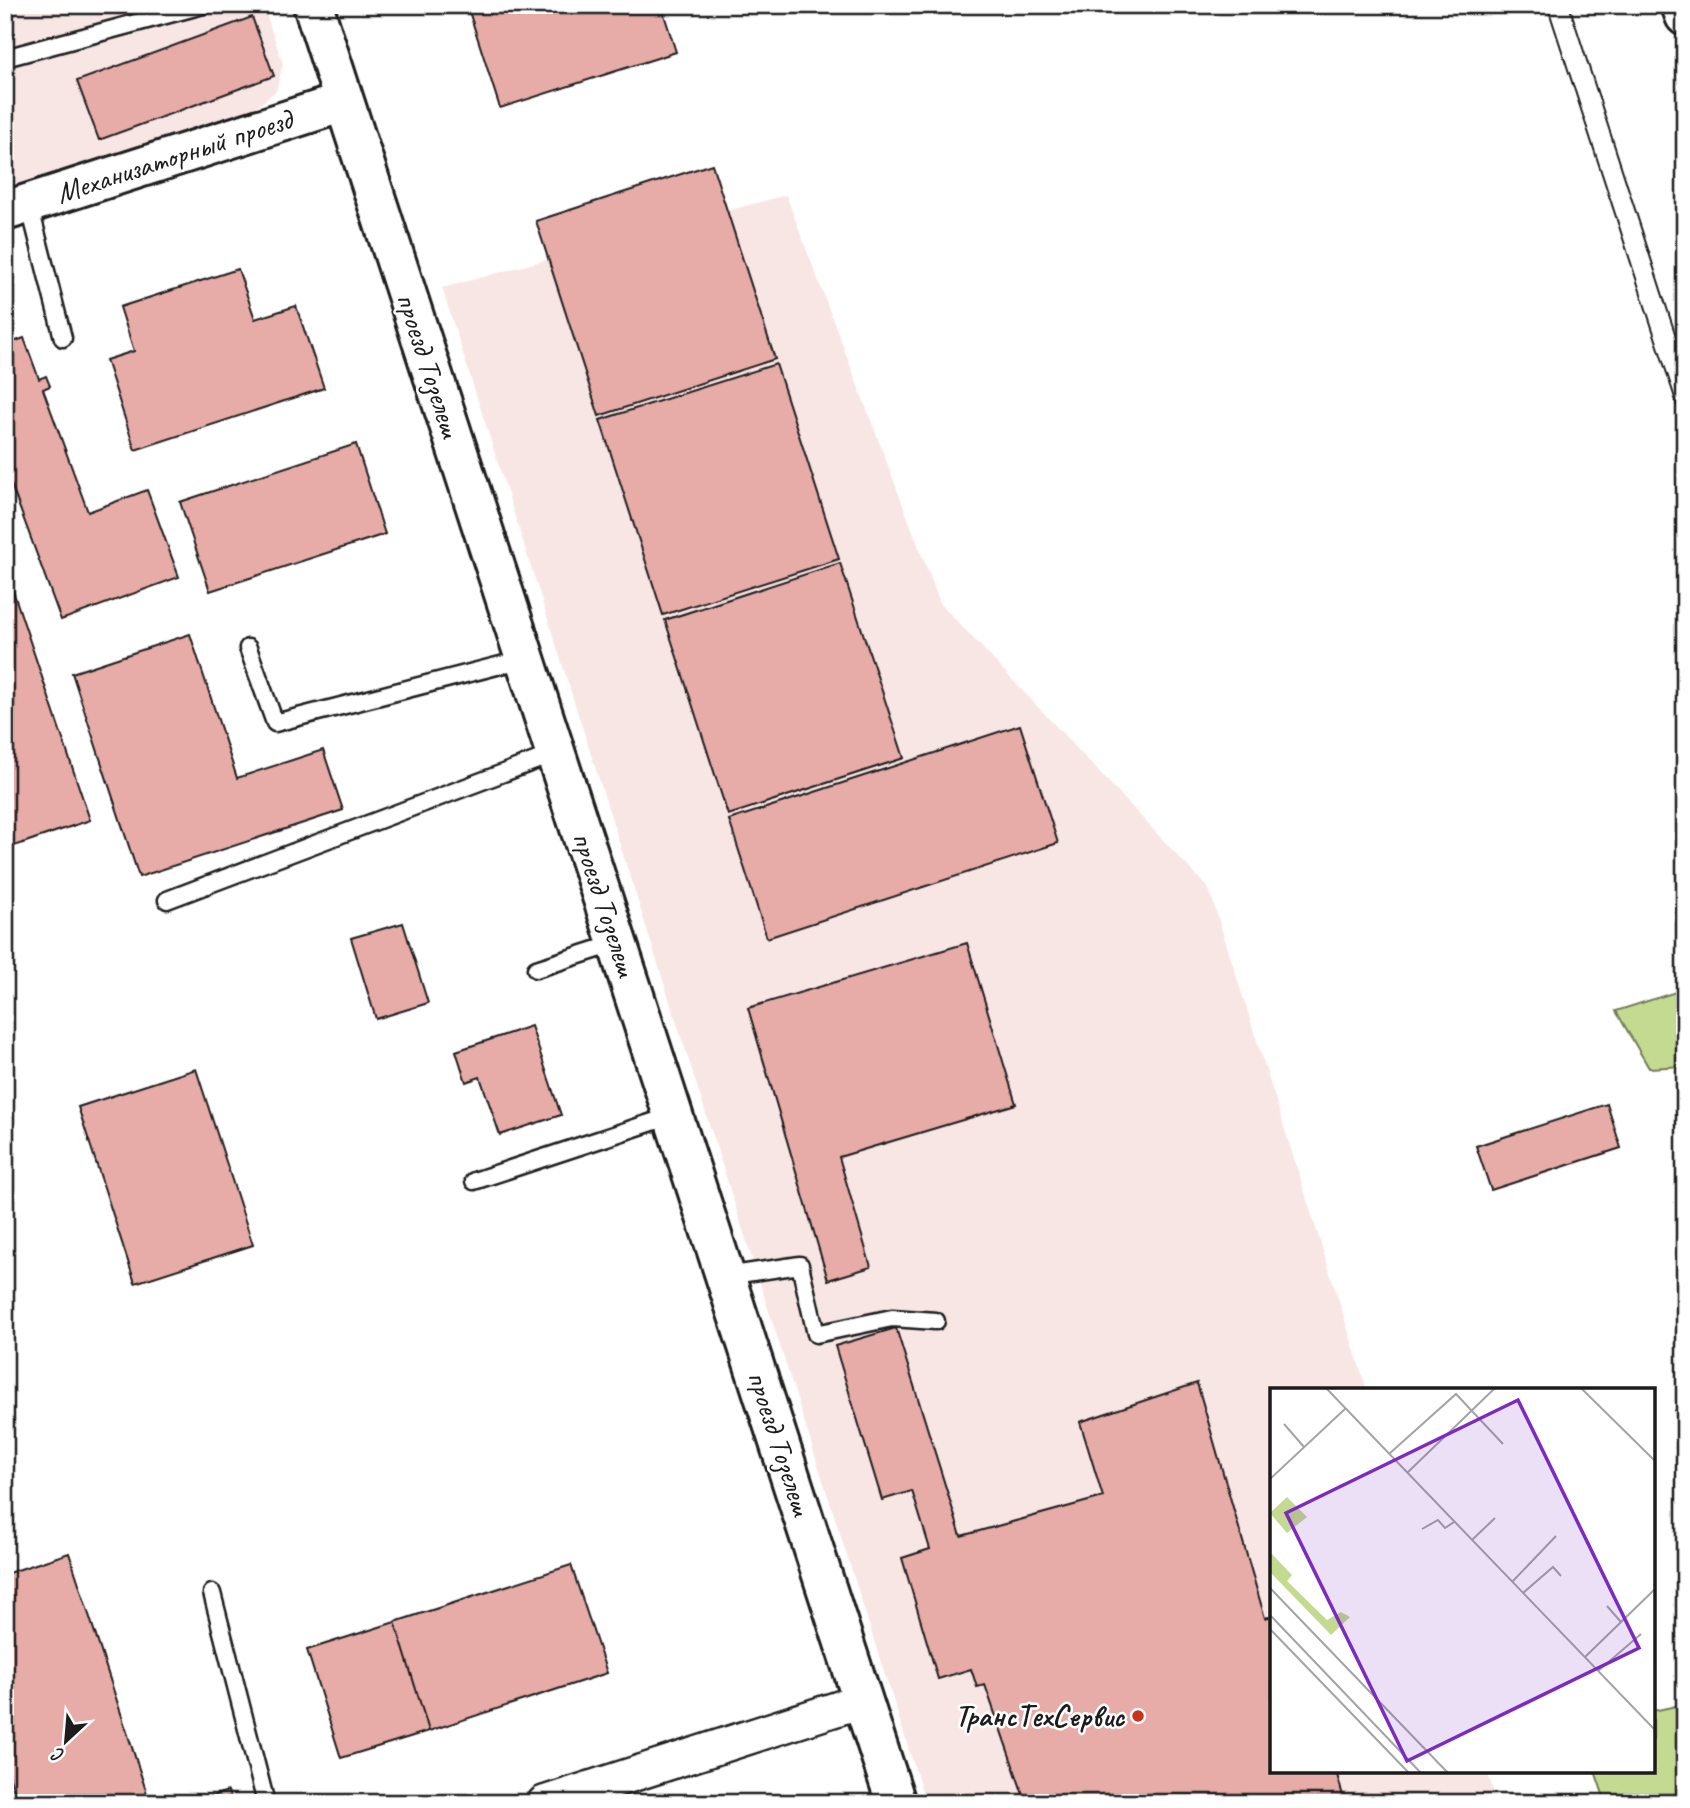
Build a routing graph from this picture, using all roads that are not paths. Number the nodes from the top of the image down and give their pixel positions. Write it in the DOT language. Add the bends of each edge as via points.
graph roads {
  1 [pos="203,5"];
  2 [pos="313,5"];
  3 [pos="1681,5"];
  4 [pos="1685,16"];
  5 [pos="5,58"];
  6 [pos="344,102"];
  7 [pos="17,208"];
  8 [pos="64,338"];
  9 [pos="248,648"];
  10 [pos="525,659"];
  11 [pos="556,753"];
  12 [pos="167,900"];
  13 [pos="617,943"];
  14 [pos="536,970"];
  15 [pos="674,1115"];
  16 [pos="474,1181"];
  17 [pos="726,1276"];
  18 [pos="936,1321"];
  19 [pos="212,1593"];
  20 [pos="864,1700"];
  21 [pos="266,1803"];
  22 [pos="544,1803"];
  23 [pos="896,1803"];
  1 -- 5 [label="lane"];
  2 -- 6 [label="street, проезд Тозелеш"];
  3 -- 4 [label="street"];
  6 -- 7 [label="street, Механизаторный проезд"];
  6 -- 10 [label="street, проезд Тозелеш"];
  7 -- 8 [label="lane"];
  9 -- 10 [label="lane" via="275,723"];
  10 -- 11 [label="street, проезд Тозелеш"];
  11 -- 12 [label="lane"];
  11 -- 13 [label="street, проезд Тозелеш"];
  13 -- 14 [label="lane"];
  13 -- 15 [label="street, проезд Тозелеш"];
  15 -- 16 [label="lane"];
  15 -- 17 [label="street, проезд Тозелеш"];
  17 -- 18 [label="lane" via="800,1265 816,1335 892,1318"];
  17 -- 20 [label="street, проезд Тозелеш"];
  19 -- 21 [label="lane"];
  20 -- 22 [label="street"];
  20 -- 23 [label="street, проезд Тозелеш"];
}
